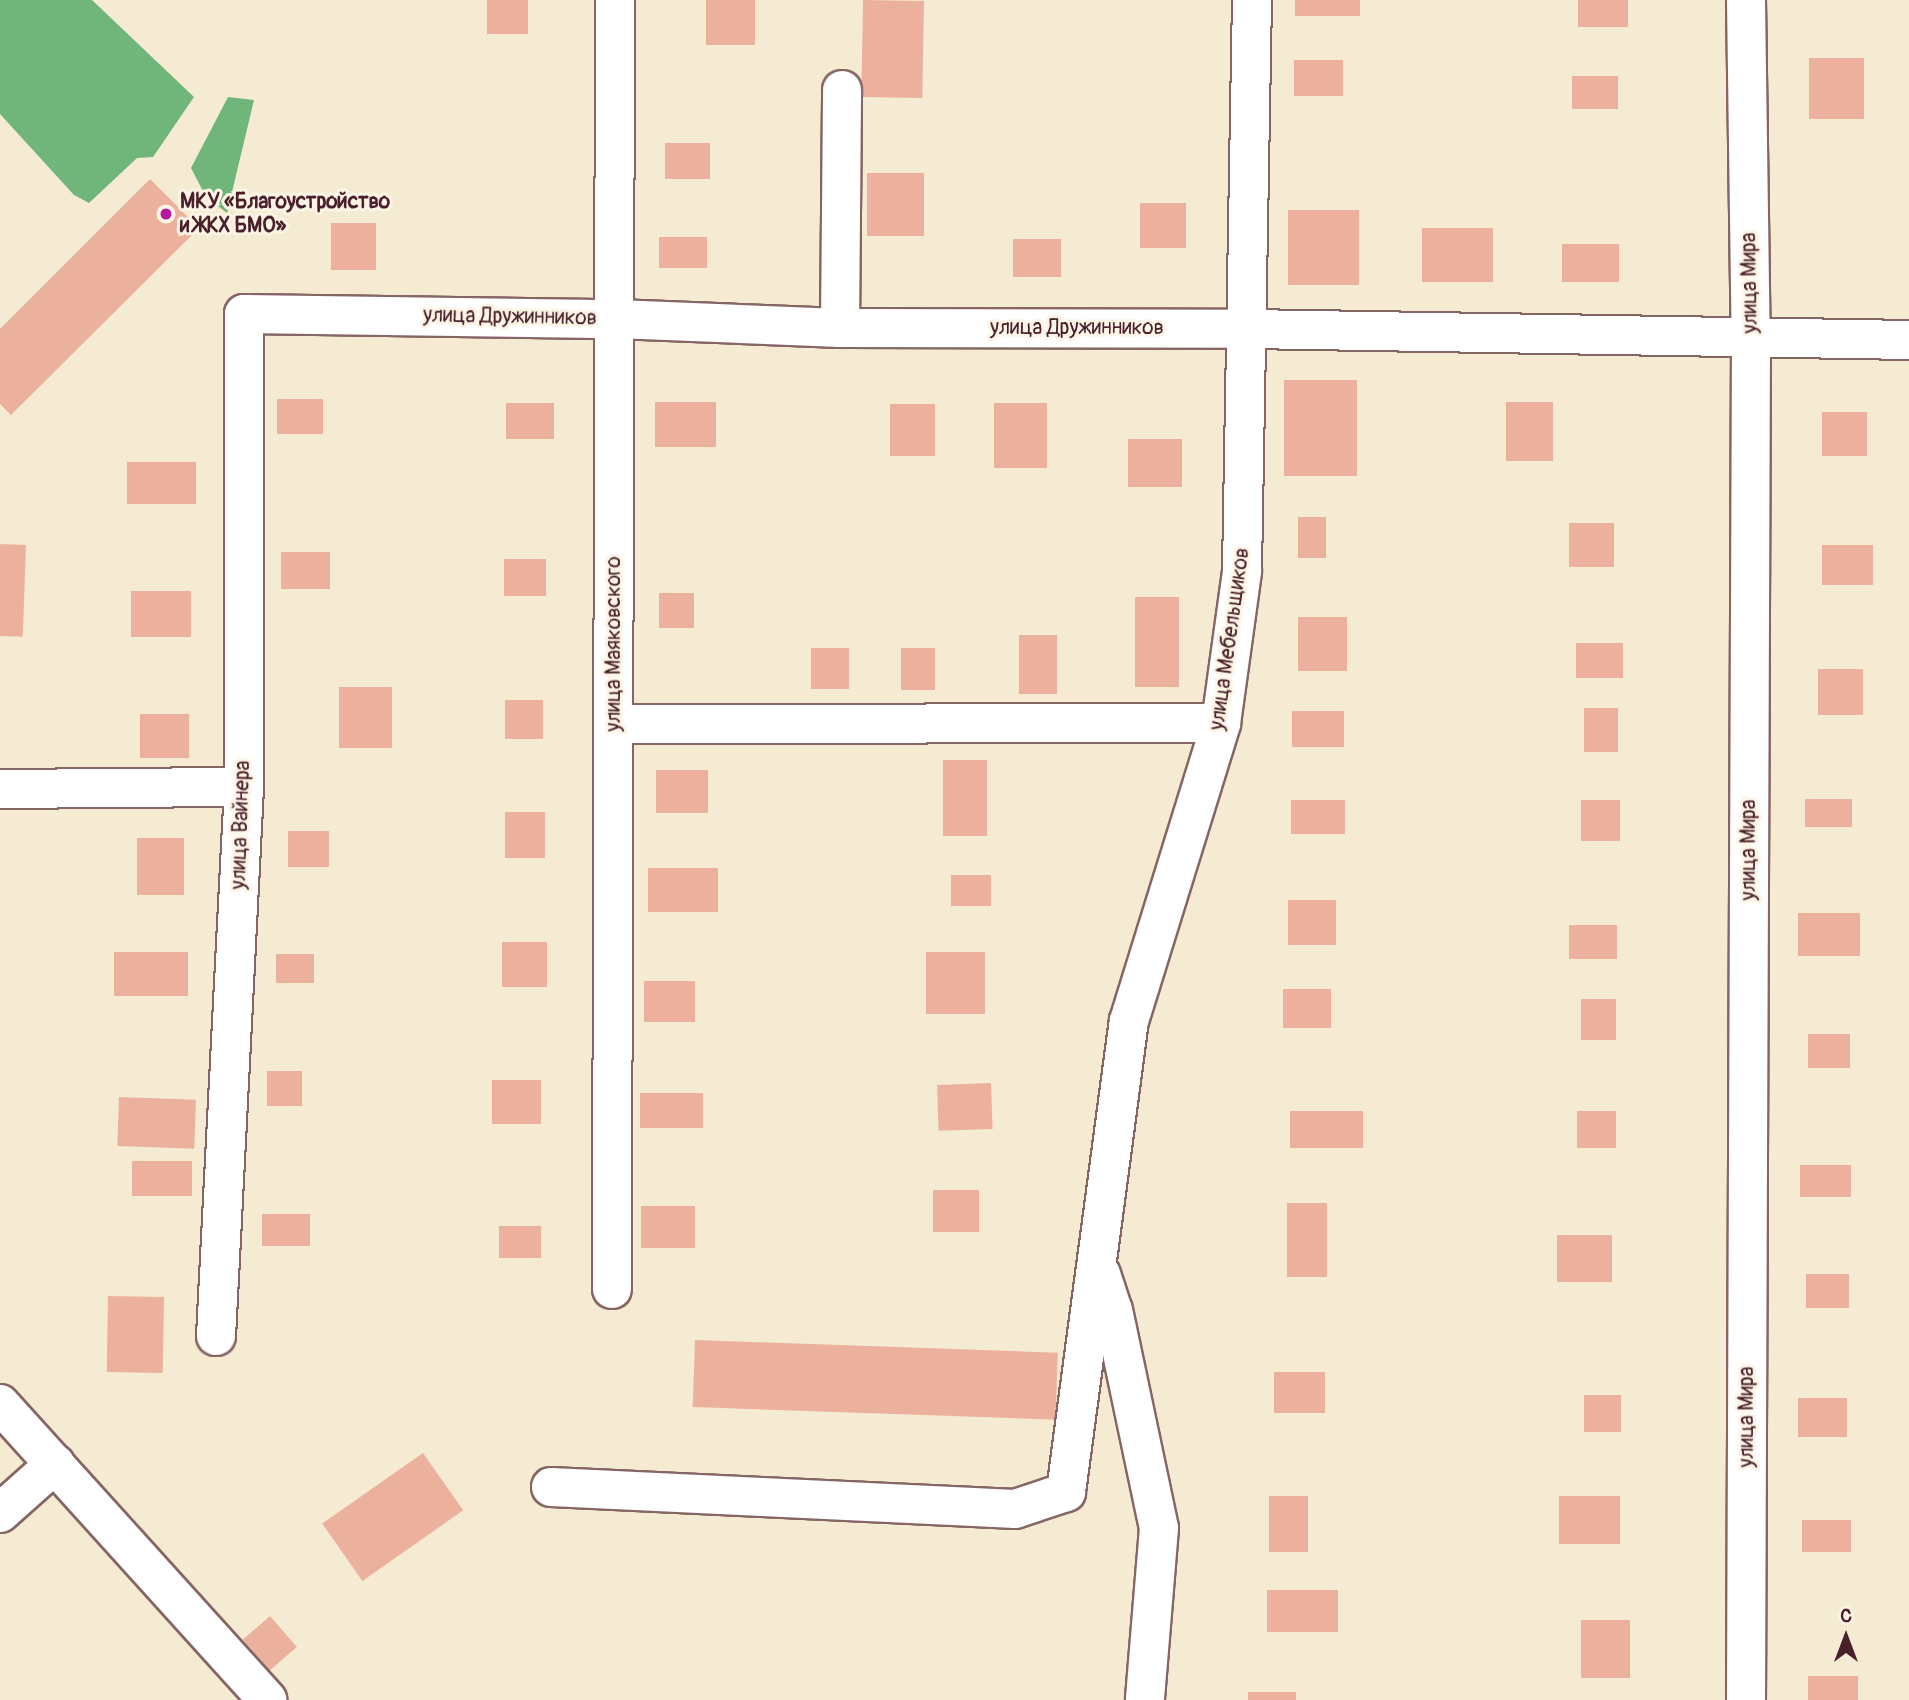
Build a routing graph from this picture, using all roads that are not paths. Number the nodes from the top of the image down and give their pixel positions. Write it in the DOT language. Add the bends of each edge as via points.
graph roads {
  1 [pos="615,0"];
  2 [pos="1252,0"];
  3 [pos="1746,0"];
  4 [pos="842,90"];
  5 [pos="244,314"];
  6 [pos="616,319"];
  7 [pos="841,328"];
  8 [pos="1248,328"];
  9 [pos="1751,340"];
  10 [pos="1909,340"];
  11 [pos="1221,723"];
  12 [pos="614,724"];
  13 [pos="244,787"];
  14 [pos="0,789"];
  15 [pos="1097,1262"];
  16 [pos="612,1289"];
  17 [pos="216,1336"];
  18 [pos="0,1404"];
  19 [pos="55,1464"];
  20 [pos="551,1487"];
  21 [pos="0,1513"];
  22 [pos="267,1700"];
  23 [pos="1145,1700"];
  24 [pos="1746,1700"];
  1 -- 6 [label="street, улица Маяковского"];
  2 -- 8 [label="street, улица Мебельщиков"];
  3 -- 9 [label="street, улица Мира"];
  4 -- 7 [label="street"];
  5 -- 6 [label="street, улица Дружинников"];
  5 -- 13 [label="street, улица Вайнера"];
  6 -- 7 [label="street, улица Дружинников"];
  6 -- 12 [label="street, улица Маяковского"];
  7 -- 8 [label="street, улица Дружинников"];
  8 -- 9 [label="street, улица Дружинников"];
  8 -- 11 [label="street, улица Мебельщиков" via="1242,571"];
  9 -- 10 [label="street, улица Дружинников"];
  9 -- 24 [label="street, улица Мира"];
  11 -- 12 [label="street"];
  11 -- 15 [label="street, улица Мебельщиков" via="1129,1021"];
  12 -- 16 [label="street, улица Маяковского"];
  13 -- 14 [label="street"];
  13 -- 17 [label="street, улица Вайнера"];
  15 -- 20 [label="street, улица Мебельщиков" via="1066,1492 1015,1509"];
  15 -- 23 [label="street" via="1114,1310 1159,1528"];
  18 -- 19 [label="street"];
  19 -- 21 [label="street"];
  19 -- 22 [label="street"];
}
